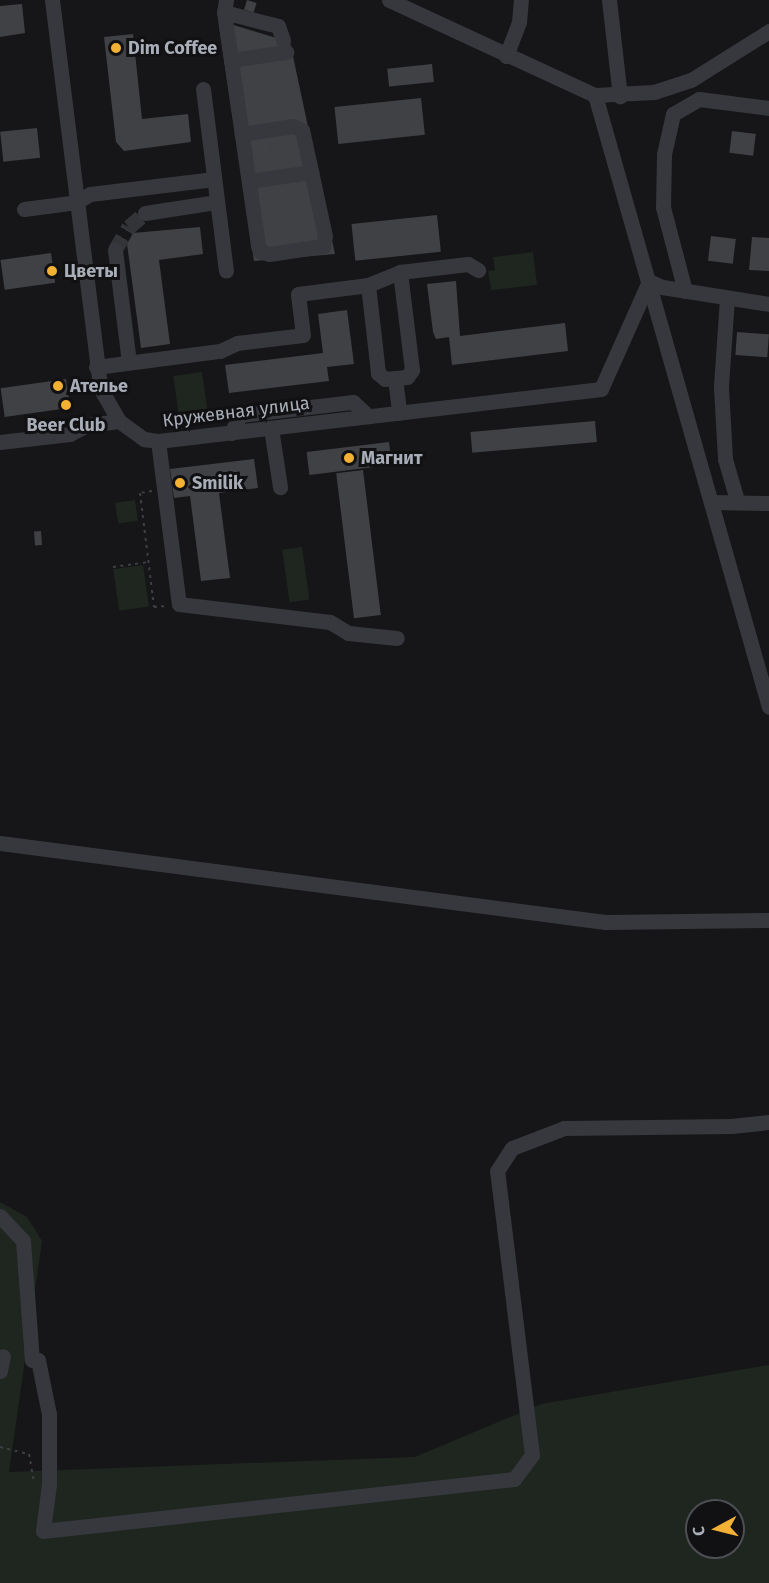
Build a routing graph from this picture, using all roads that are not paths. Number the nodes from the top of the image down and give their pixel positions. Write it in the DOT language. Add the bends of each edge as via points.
graph roads {
  1 [pos="52,0"];
  2 [pos="389,0"];
  3 [pos="521,0"];
  4 [pos="609,0"];
  5 [pos="225,6"];
  6 [pos="769,31"];
  7 [pos="506,56"];
  8 [pos="231,60"];
  9 [pos="203,89"];
  10 [pos="595,95"];
  11 [pos="620,96"];
  12 [pos="769,108"];
  13 [pos="242,134"];
  14 [pos="311,172"];
  15 [pos="214,179"];
  16 [pos="249,181"];
  17 [pos="77,202"];
  18 [pos="217,202"];
  19 [pos="24,209"];
  20 [pos="145,213"];
  21 [pos="115,250"];
  22 [pos="478,270"];
  23 [pos="226,271"];
  24 [pos="400,272"];
  25 [pos="649,281"];
  26 [pos="368,285"];
  27 [pos="685,291"];
  28 [pos="727,298"];
  29 [pos="769,304"];
  30 [pos="129,362"];
  31 [pos="96,367"];
  32 [pos="395,378"];
  33 [pos="399,413"];
  34 [pos="368,416"];
  35 [pos="119,421"];
  36 [pos="271,428"];
  37 [pos="231,433"];
  38 [pos="158,441"];
  39 [pos="0,442"];
  40 [pos="280,488"];
  41 [pos="737,500"];
  42 [pos="711,502"];
  43 [pos="769,503"];
  44 [pos="397,638"];
  45 [pos="768,700"];
  46 [pos="0,843"];
  47 [pos="769,920"];
  48 [pos="769,1122"];
  49 [pos="0,1216"];
  50 [pos="3,1356"];
  51 [pos="0,1371"];
  1 -- 17 [label="street, Кружевная улица"];
  2 -- 7 [label="street"];
  3 -- 7 [label="street" via="519,22"];
  4 -- 11 [label="street"];
  5 -- 8 [label="street"];
  5 -- 8 [label="street" via="279,26 284,46"];
  6 -- 11 [label="street" via="691,80 654,92"];
  7 -- 10 [label="street"];
  8 -- 13 [label="street"];
  9 -- 15 [label="street"];
  10 -- 11 [label="street"];
  10 -- 25 [label="street"];
  12 -- 27 [label="street" via="699,99 673,114 664,154 663,207"];
  13 -- 14 [label="street" via="293,126 302,130"];
  13 -- 16 [label="street"];
  14 -- 16 [label="street"];
  14 -- 16 [label="street" via="326,242 320,247 279,253 260,251"];
  15 -- 17 [label="street" via="90,194"];
  15 -- 18 [label="street"];
  17 -- 19 [label="street"];
  17 -- 31 [label="street, Кружевная улица"];
  18 -- 20 [label="street"];
  18 -- 23 [label="street"];
  21 -- 30 [label="street"];
  22 -- 24 [label="street" via="468,264"];
  24 -- 26 [label="street"];
  24 -- 32 [label="street" via="412,370 407,377"];
  25 -- 27 [label="street"];
  25 -- 33 [label="street, Кружевная улица" via="600,389"];
  25 -- 42 [label="street"];
  26 -- 30 [label="street" via="298,294 303,335"];
  26 -- 32 [label="street" via="378,373 386,379"];
  27 -- 28 [label="street"];
  28 -- 29 [label="street"];
  28 -- 41 [label="street" via="721,387 725,459"];
  30 -- 31 [label="street"];
  31 -- 35 [label="street, Кружевная улица" via="100,388"];
  32 -- 33 [label="street"];
  33 -- 34 [label="street, Кружевная улица"];
  34 -- 36 [label="street, Кружевная улица"];
  34 -- 37 [label="street" via="353,402 240,415"];
  35 -- 38 [label="street, Кружевная улица" via="144,439"];
  35 -- 39 [label="street" via="87,425 70,434"];
  36 -- 37 [label="street, Кружевная улица"];
  36 -- 40 [label="street"];
  37 -- 38 [label="street, Кружевная улица"];
  38 -- 44 [label="street" via="179,604 330,622 348,633"];
  41 -- 42 [label="street"];
  41 -- 43 [label="street"];
  42 -- 45 [label="street"];
  46 -- 47 [label="street" via="605,922"];
  48 -- 49 [label="street" via="564,1128 512,1148 497,1171 532,1455 514,1479 43,1531 49,1484 49,1414 38,1360 32,1360 23,1241"];
  50 -- 51 [label="street"];
}
